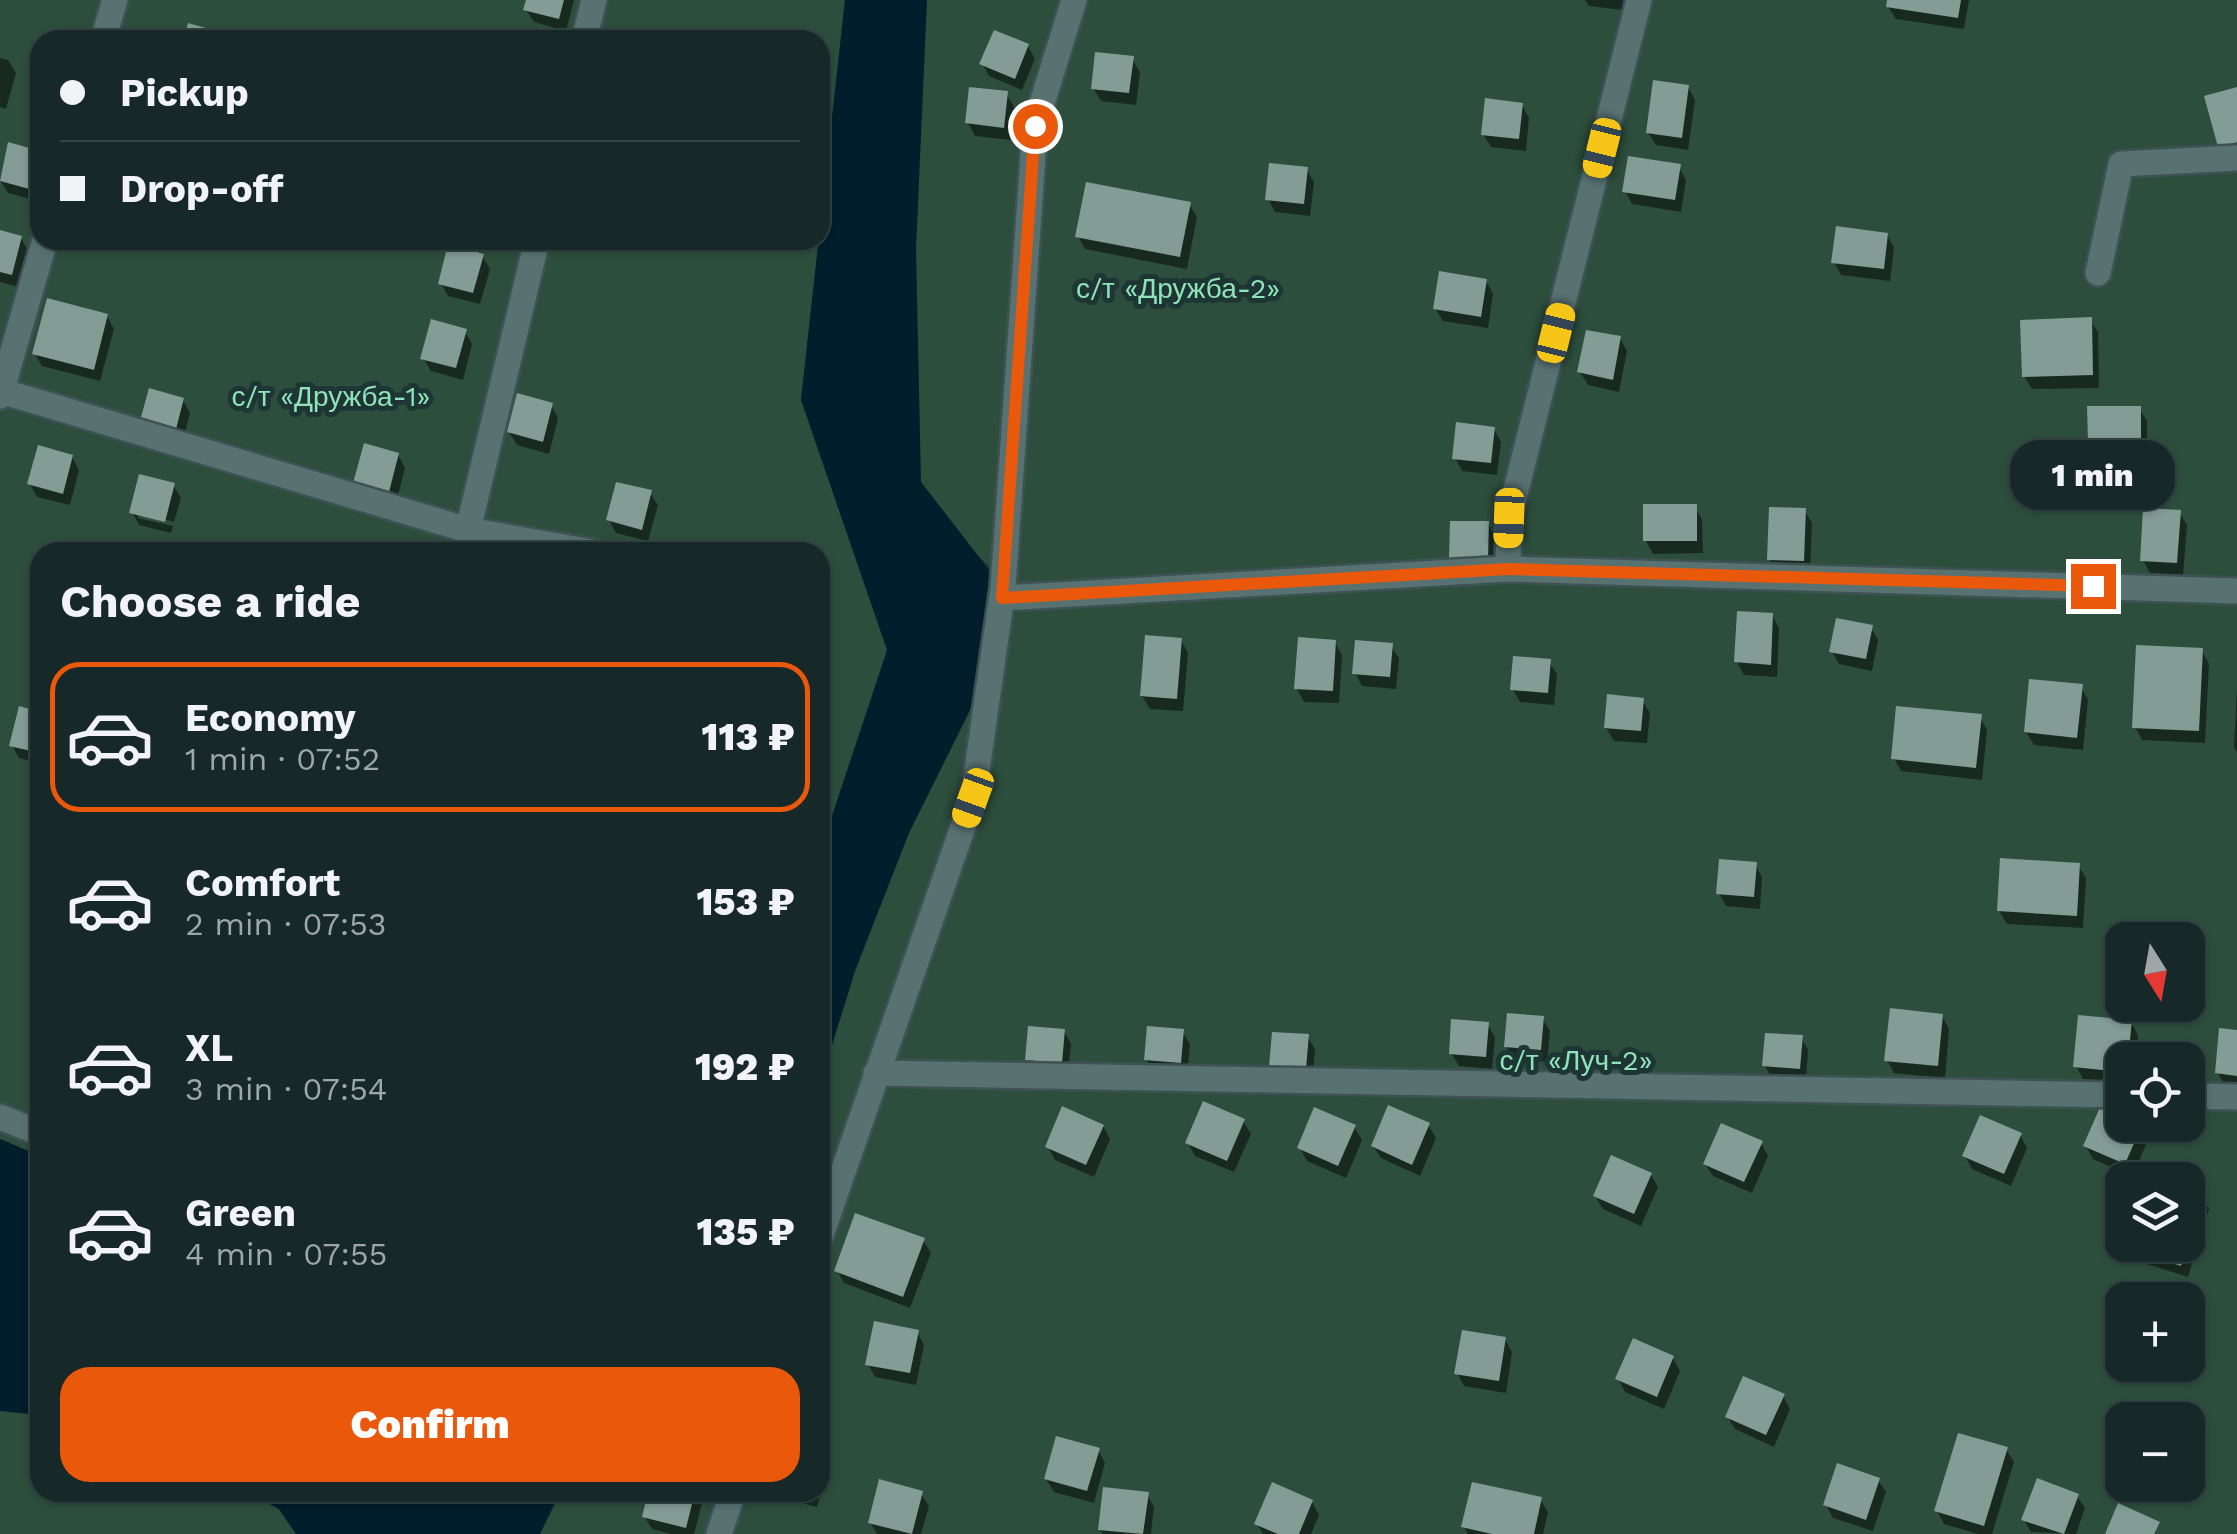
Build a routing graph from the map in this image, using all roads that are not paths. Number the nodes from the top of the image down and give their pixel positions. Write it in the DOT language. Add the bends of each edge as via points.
graph roads {
  1 [pos="115,0"];
  2 [pos="594,0"];
  3 [pos="1074,0"];
  4 [pos="1639,0"];
  5 [pos="106,30"];
  6 [pos="586,30"];
  7 [pos="2237,158"];
  8 [pos="42,250"];
  9 [pos="535,250"];
  10 [pos="2098,273"];
  11 [pos="1,393"];
  12 [pos="468,541"];
  13 [pos="1508,569"];
  14 [pos="2237,591"];
  15 [pos="1002,598"];
  16 [pos="876,1073"];
  17 [pos="2105,1095"];
  18 [pos="2205,1096"];
  19 [pos="2237,1097"];
  20 [pos="0,1117"];
  21 [pos="30,1129"];
  22 [pos="830,1209"];
  23 [pos="730,1502"];
  24 [pos="719,1534"];
  1 -- 5 [label="street"];
  2 -- 6 [label="street"];
  3 -- 15 [label="street" via="1035,126"];
  4 -- 13 [label="street" via="1509,518"];
  7 -- 10 [label="street" via="2122,164"];
  8 -- 11 [label="street"];
  9 -- 12 [label="street"];
  11 -- 12 [label="street"];
  13 -- 14 [label="street"];
  13 -- 15 [label="street"];
  15 -- 16 [label="street" via="973,798"];
  16 -- 17 [label="street"];
  16 -- 22 [label="street"];
  18 -- 19 [label="street"];
  20 -- 21 [label="street"];
  23 -- 24 [label="street"];
}
